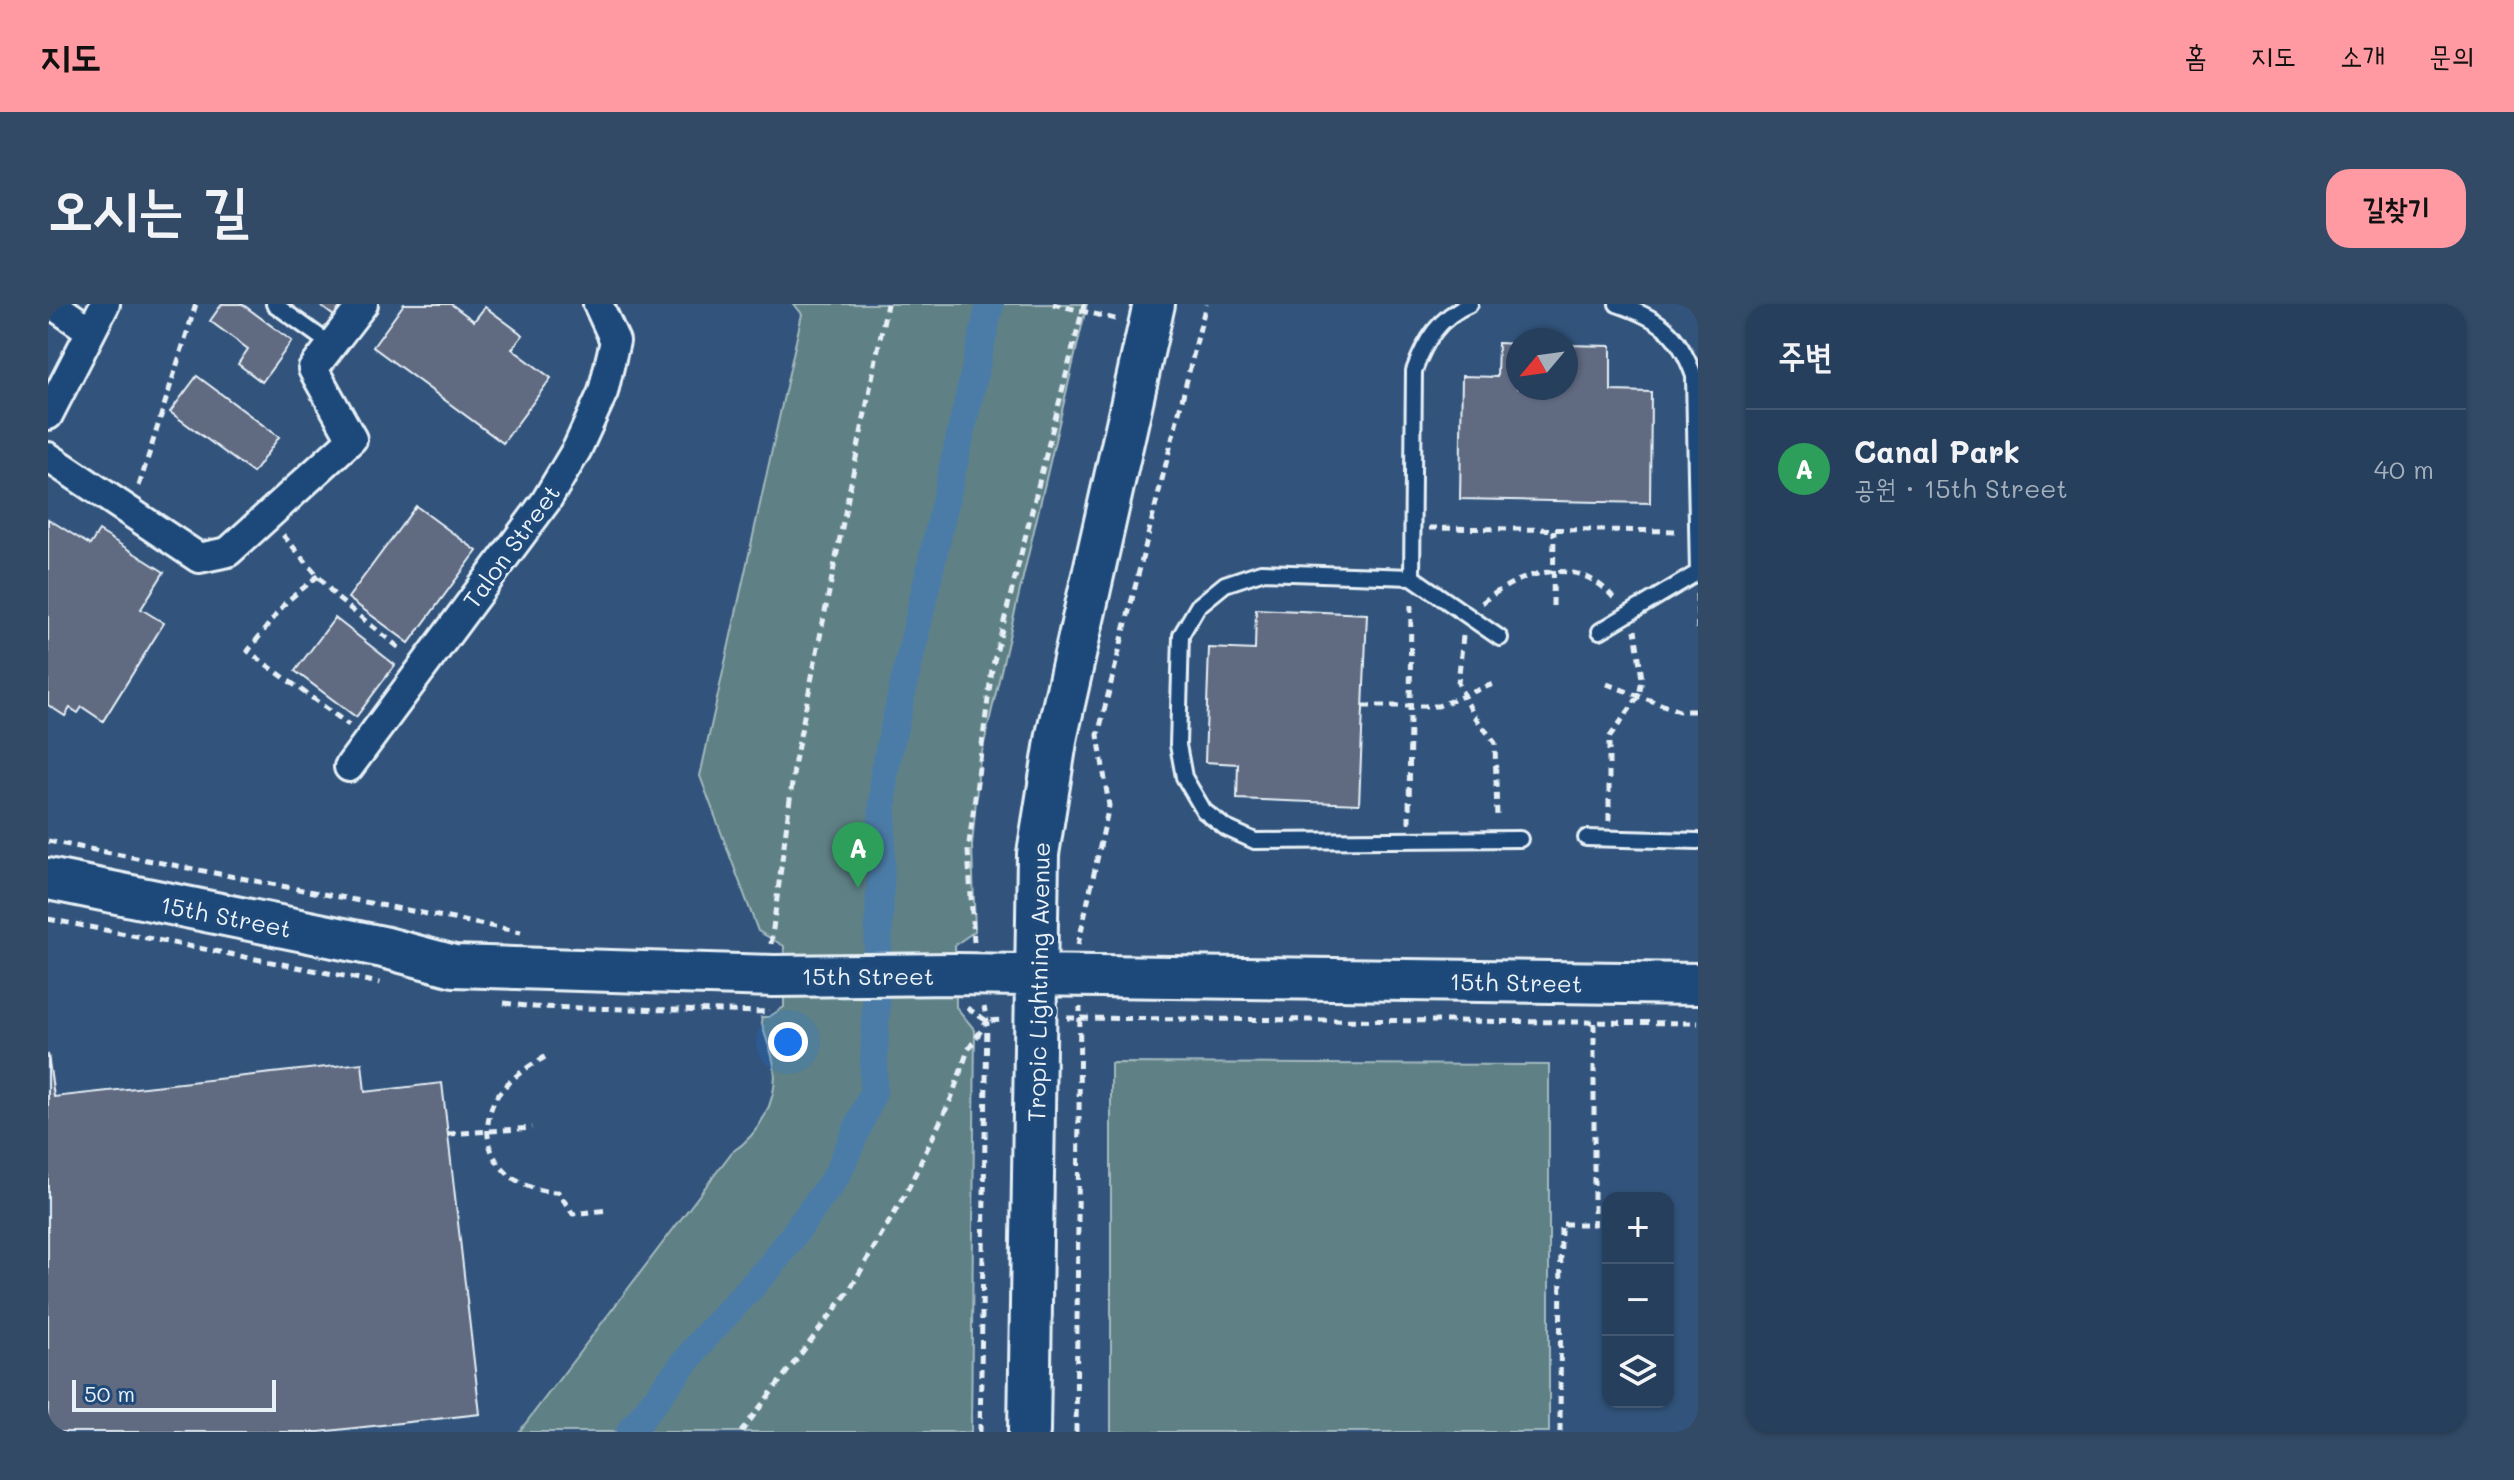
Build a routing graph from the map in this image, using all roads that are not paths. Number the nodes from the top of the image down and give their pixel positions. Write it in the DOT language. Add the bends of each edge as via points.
graph roads {
  1 [pos="52,304"];
  2 [pos="105,304"];
  3 [pos="274,304"];
  4 [pos="363,304"];
  5 [pos="598,304"];
  6 [pos="1470,304"];
  7 [pos="1617,304"];
  8 [pos="1151,315"];
  9 [pos="91,331"];
  10 [pos="330,344"];
  11 [pos="48,415"];
  12 [pos="48,457"];
  13 [pos="1696,531"];
  14 [pos="1698,573"];
  15 [pos="1412,577"];
  16 [pos="1600,631"];
  17 [pos="1500,638"];
  18 [pos="349,767"];
  19 [pos="1586,838"];
  20 [pos="1520,839"];
  21 [pos="1698,841"];
  22 [pos="48,879"];
  23 [pos="1036,976"];
  24 [pos="1698,984"];
  25 [pos="1029,1432"];
  1 -- 9 [label="street"];
  2 -- 9 [label="street"];
  3 -- 10 [label="lane"];
  4 -- 10 [label="street"];
  5 -- 18 [label="street, Talon Street" via="615,341 603,392 577,449 546,501"];
  6 -- 15 [label="lane" via="1438,325 1423,344 1414,371"];
  7 -- 13 [label="lane" via="1665,325 1685,350 1694,376"];
  8 -- 23 [label="street, Tropic Lightning Avenue" via="1057,735 1038,854"];
  9 -- 11 [label="street"];
  10 -- 12 [label="street" via="313,369 352,439 228,552 199,558"];
  13 -- 14 [label="lane"];
  14 -- 16 [label="lane"];
  15 -- 17 [label="lane"];
  15 -- 20 [label="lane" via="1261,572 1225,584 1198,606 1181,635 1178,665 1178,745 1184,777 1204,811 1255,841"];
  19 -- 21 [label="lane"];
  22 -- 23 [label="street, 15th Street" via="454,966 771,959 963,983"];
  23 -- 24 [label="street, 15th Street"];
  23 -- 25 [label="street, Tropic Lightning Avenue"];
}
